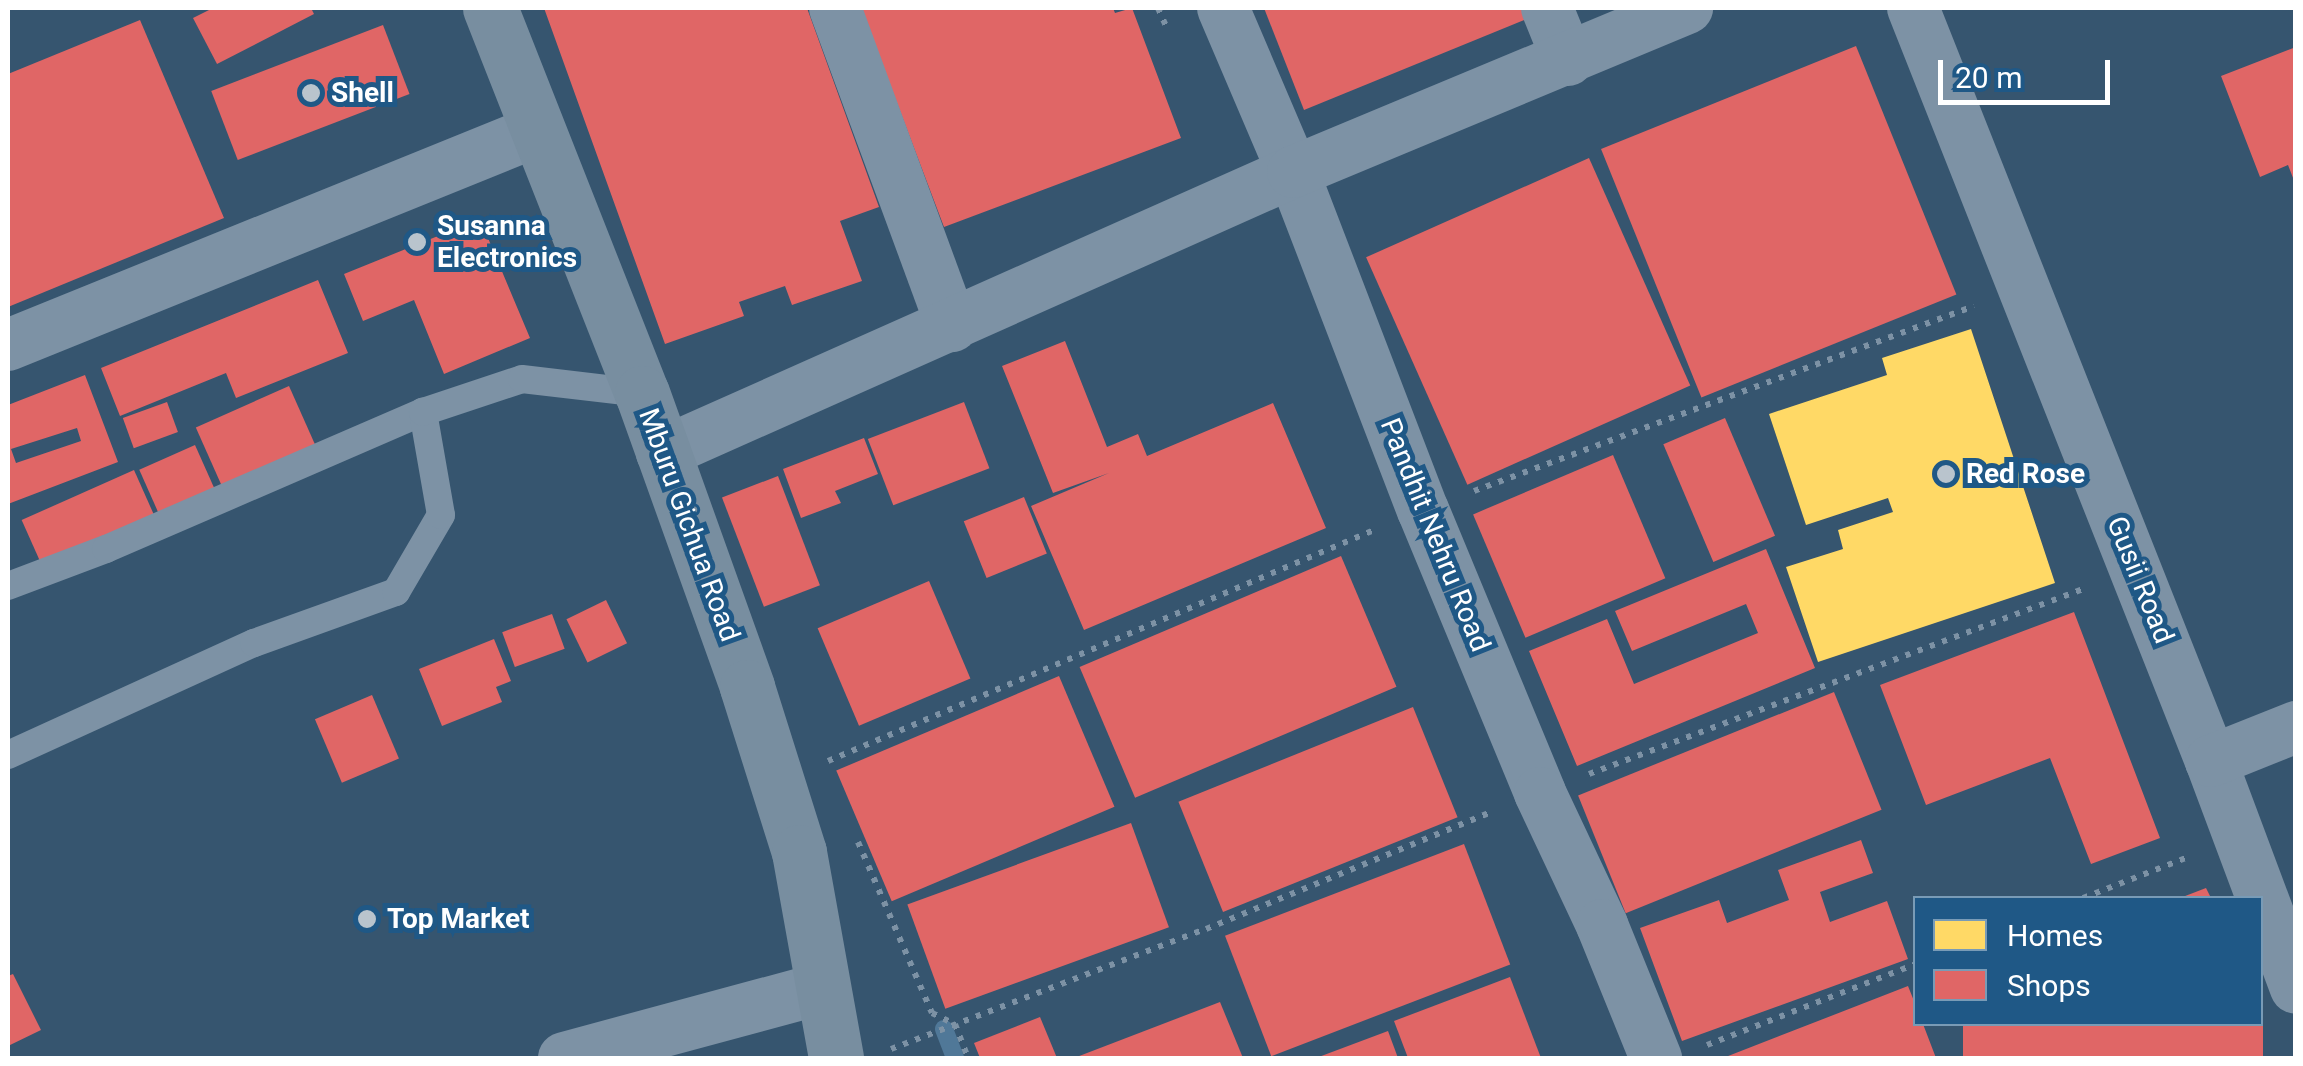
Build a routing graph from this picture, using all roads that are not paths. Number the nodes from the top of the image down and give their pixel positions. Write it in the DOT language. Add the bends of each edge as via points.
graph roads {
  1 [pos="490,8"];
  2 [pos="835,8"];
  3 [pos="1222,8"];
  4 [pos="1547,8"];
  5 [pos="1687,8"];
  6 [pos="1913,8"];
  7 [pos="1568,60"];
  8 [pos="538,132"];
  9 [pos="1294,172"];
  10 [pos="952,326"];
  11 [pos="8,346"];
  12 [pos="642,394"];
  13 [pos="424,412"];
  14 [pos="662,453"];
  15 [pos="8,586"];
  16 [pos="2296,727"];
  17 [pos="8,754"];
  18 [pos="2211,761"];
  19 [pos="2261,896"];
  20 [pos="2263,902"];
  21 [pos="824,988"];
  22 [pos="2296,988"];
  23 [pos="1676,1054"];
  24 [pos="859,1056"];
  25 [pos="564,1058"];
  1 -- 8 [label="street, Mburu Gichua Road"];
  2 -- 10 [label="street"];
  3 -- 9 [label="street, Pandhit Nehru Road"];
  4 -- 7 [label="street"];
  5 -- 7 [label="street"];
  6 -- 18 [label="street, Gusii Road"];
  7 -- 9 [label="street"];
  8 -- 11 [label="street"];
  8 -- 12 [label="street, Mburu Gichua Road"];
  9 -- 10 [label="street"];
  9 -- 23 [label="street, Pandhit Nehru Road" via="1540,793 1602,925"];
  10 -- 14 [label="street"];
  12 -- 13 [label="lane" via="522,378"];
  12 -- 14 [label="street, Mburu Gichua Road"];
  13 -- 15 [label="lane"];
  13 -- 17 [label="lane" via="441,515 396,592 254,643"];
  14 -- 21 [label="street, Mburu Gichua Road" via="799,852"];
  16 -- 18 [label="street"];
  18 -- 19 [label="street, Gusii Road"];
  20 -- 22 [label="street, Gusii Road"];
  21 -- 24 [label="street, Mburu Gichua Road"];
  21 -- 25 [label="street"];
}
